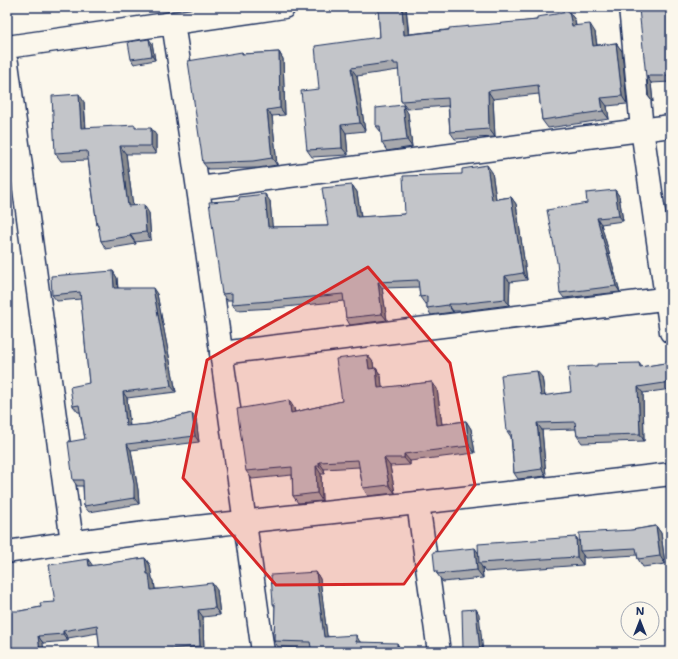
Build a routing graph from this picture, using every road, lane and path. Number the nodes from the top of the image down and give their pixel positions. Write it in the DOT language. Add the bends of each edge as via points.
graph roads {
  1 [pos="283,7"];
  2 [pos="630,7"];
  3 [pos="173,23"];
  4 [pos="7,47"];
  5 [pos="7,63"];
  6 [pos="671,126"];
  7 [pos="642,129"];
  8 [pos="199,188"];
  9 [pos="669,298"];
  10 [pos="671,332"];
  11 [pos="221,353"];
  12 [pos="671,474"];
  13 [pos="418,503"];
  14 [pos="246,521"];
  15 [pos="72,542"];
  16 [pos="7,552"];
  17 [pos="263,652"];
  18 [pos="439,652"];
  1 -- 3 [label="street"];
  2 -- 7 [label="street"];
  3 -- 4 [label="street"];
  3 -- 8 [label="street"];
  5 -- 15 [label="street"];
  6 -- 7 [label="street"];
  7 -- 8 [label="street"];
  7 -- 9 [label="street"];
  8 -- 11 [label="street"];
  9 -- 10 [label="street"];
  9 -- 11 [label="street"];
  11 -- 14 [label="street"];
  12 -- 13 [label="street"];
  13 -- 14 [label="street"];
  13 -- 18 [label="street"];
  14 -- 15 [label="street"];
  14 -- 17 [label="street"];
  15 -- 16 [label="street"];
}
